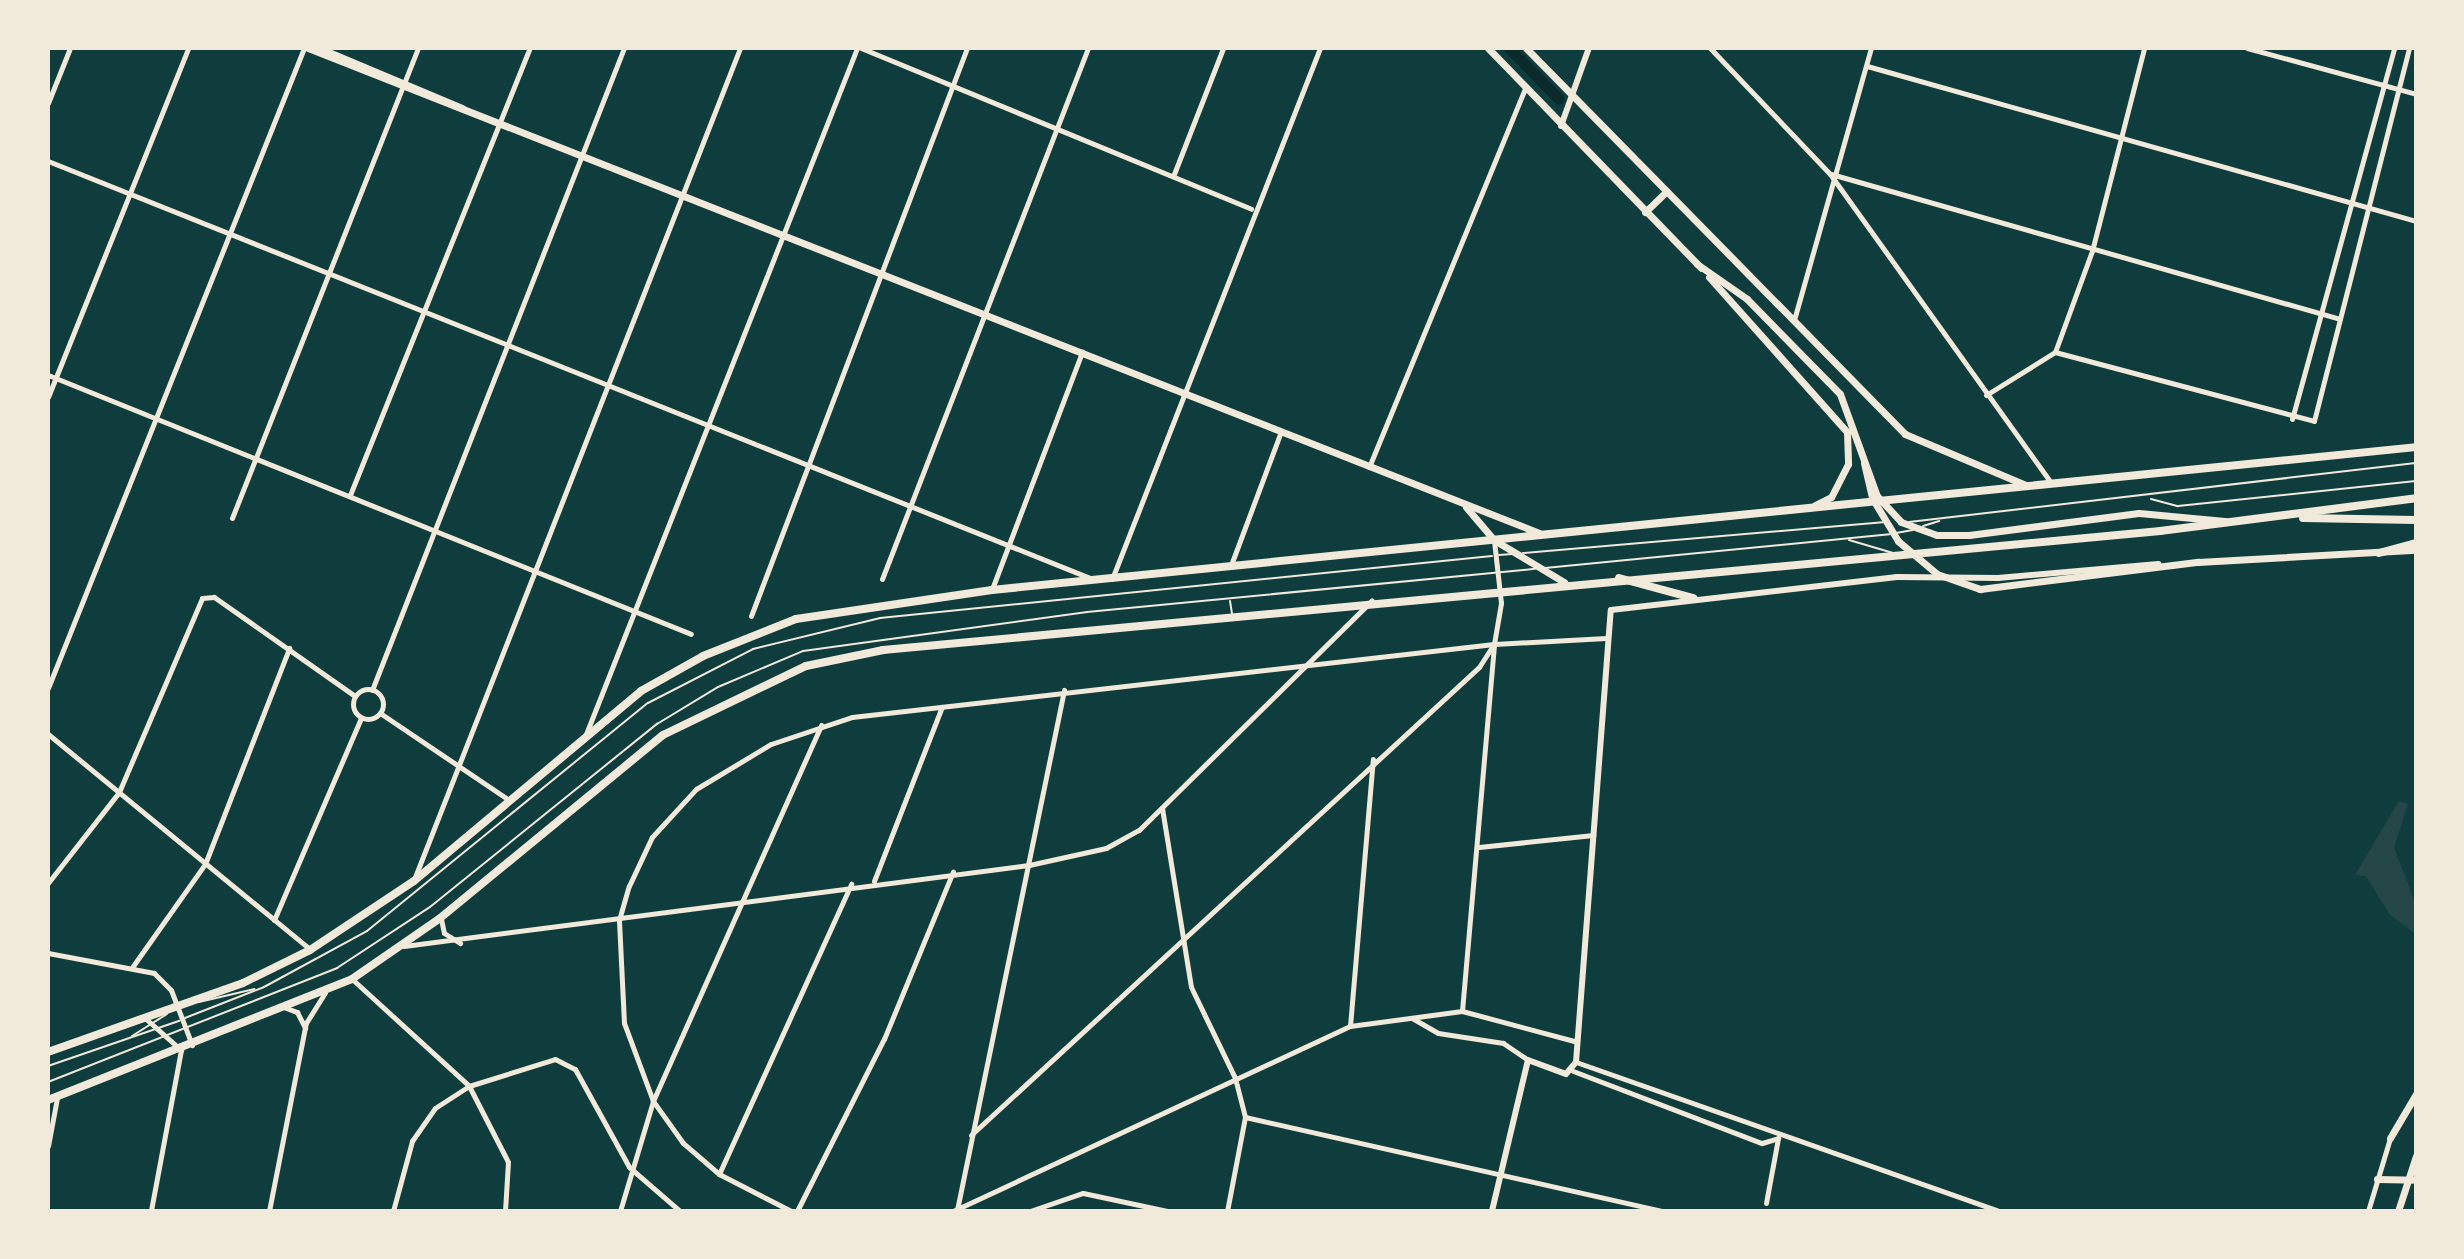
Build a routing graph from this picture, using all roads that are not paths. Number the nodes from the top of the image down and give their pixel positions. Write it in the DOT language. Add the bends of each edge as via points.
graph roads {
  1 [pos="70,48"];
  2 [pos="188,48"];
  3 [pos="306,48"];
  4 [pos="319,48"];
  5 [pos="418,48"];
  6 [pos="530,48"];
  7 [pos="624,48"];
  8 [pos="740,48"];
  9 [pos="859,48"];
  10 [pos="967,48"];
  11 [pos="1088,48"];
  12 [pos="1223,48"];
  13 [pos="1320,48"];
  14 [pos="1488,48"];
  15 [pos="1526,48"];
  16 [pos="1589,48"];
  17 [pos="1710,48"];
  18 [pos="1871,48"];
  19 [pos="2144,48"];
  20 [pos="2247,48"];
  21 [pos="2394,48"];
  22 [pos="2409,48"];
  23 [pos="2257,49"];
  24 [pos="1867,66"];
  25 [pos="405,79"];
  26 [pos="954,84"];
  27 [pos="2383,85"];
  28 [pos="1526,87"];
  29 [pos="401,88"];
  30 [pos="2399,89"];
  31 [pos="2416,94"];
  32 [pos="1575,98"];
  33 [pos="48,103"];
  34 [pos="462,108"];
  35 [pos="498,124"];
  36 [pos="1561,126"];
  37 [pos="1058,127"];
  38 [pos="2121,136"];
  39 [pos="579,157"];
  40 [pos="48,161"];
  41 [pos="1174,174"];
  42 [pos="1830,174"];
  43 [pos="1667,191"];
  44 [pos="126,193"];
  45 [pos="682,196"];
  46 [pos="2351,202"];
  47 [pos="2369,207"];
  48 [pos="1251,209"];
  49 [pos="1645,212"];
  50 [pos="2416,221"];
  51 [pos="781,232"];
  52 [pos="230,234"];
  53 [pos="2092,251"];
  54 [pos="1697,264"];
  55 [pos="884,272"];
  56 [pos="330,274"];
  57 [pos="420,310"];
  58 [pos="983,311"];
  59 [pos="2321,314"];
  60 [pos="2340,319"];
  61 [pos="1793,323"];
  62 [pos="505,344"];
  63 [pos="1082,351"];
  64 [pos="2055,352"];
  65 [pos="51,376"];
  66 [pos="607,382"];
  67 [pos="1182,390"];
  68 [pos="1986,395"];
  69 [pos="48,397"];
  70 [pos="157,418"];
  71 [pos="2292,419"];
  72 [pos="706,424"];
  73 [pos="1281,431"];
  74 [pos="1862,441"];
  75 [pos="2416,447"];
  76 [pos="257,456"];
  77 [pos="2416,463"];
  78 [pos="807,466"];
  79 [pos="1369,468"];
  80 [pos="2416,481"];
  81 [pos="2052,485"];
  82 [pos="2031,487"];
  83 [pos="350,495"];
  84 [pos="2416,498"];
  85 [pos="2149,499"];
  86 [pos="906,503"];
  87 [pos="1464,506"];
  88 [pos="1795,510"];
  89 [pos="2290,516"];
  90 [pos="232,518"];
  91 [pos="1944,520"];
  92 [pos="2416,520"];
  93 [pos="2234,522"];
  94 [pos="432,528"];
  95 [pos="1544,535"];
  96 [pos="1494,540"];
  97 [pos="1848,540"];
  98 [pos="2416,543"];
  99 [pos="1009,546"];
  100 [pos="2416,550"];
  101 [pos="2379,553"];
  102 [pos="1515,554"];
  103 [pos="1498,555"];
  104 [pos="1902,555"];
  105 [pos="2198,562"];
  106 [pos="1230,566"];
  107 [pos="1536,569"];
  108 [pos="533,570"];
  109 [pos="1501,572"];
  110 [pos="1614,577"];
  111 [pos="882,579"];
  112 [pos="1112,579"];
  113 [pos="1096,581"];
  114 [pos="1564,582"];
  115 [pos="1503,587"];
  116 [pos="992,590"];
  117 [pos="1693,598"];
  118 [pos="1230,600"];
  119 [pos="1372,600"];
  120 [pos="633,611"];
  121 [pos="1232,615"];
  122 [pos="751,616"];
  123 [pos="691,634"];
  124 [pos="1606,638"];
  125 [pos="1494,644"];
  126 [pos="289,648"];
  127 [pos="1307,664"];
  128 [pos="48,688"];
  129 [pos="372,690"];
  130 [pos="1064,690"];
  131 [pos="355,696"];
  132 [pos="942,707"];
  133 [pos="380,713"];
  134 [pos="361,718"];
  135 [pos="822,724"];
  136 [pos="48,734"];
  137 [pos="586,734"];
  138 [pos="1373,758"];
  139 [pos="456,765"];
  140 [pos="119,792"];
  141 [pos="506,798"];
  142 [pos="1162,807"];
  143 [pos="1593,835"];
  144 [pos="1479,847"];
  145 [pos="205,864"];
  146 [pos="1029,865"];
  147 [pos="953,872"];
  148 [pos="414,881"];
  149 [pos="874,881"];
  150 [pos="48,883"];
  151 [pos="851,884"];
  152 [pos="743,900"];
  153 [pos="442,917"];
  154 [pos="274,920"];
  155 [pos="619,920"];
  156 [pos="1182,937"];
  157 [pos="461,943"];
  158 [pos="404,946"];
  159 [pos="310,950"];
  160 [pos="48,953"];
  161 [pos="133,966"];
  162 [pos="352,979"];
  163 [pos="264,987"];
  164 [pos="325,993"];
  165 [pos="178,1007"];
  166 [pos="286,1008"];
  167 [pos="1462,1011"];
  168 [pos="1412,1018"];
  169 [pos="182,1019"];
  170 [pos="150,1020"];
  171 [pos="1350,1026"];
  172 [pos="163,1027"];
  173 [pos="305,1029"];
  174 [pos="186,1030"];
  175 [pos="173,1035"];
  176 [pos="128,1039"];
  177 [pos="1574,1041"];
  178 [pos="192,1045"];
  179 [pos="181,1050"];
  180 [pos="48,1052"];
  181 [pos="1528,1060"];
  182 [pos="1576,1062"];
  183 [pos="48,1066"];
  184 [pos="1573,1071"];
  185 [pos="1235,1078"];
  186 [pos="48,1082"];
  187 [pos="469,1086"];
  188 [pos="2416,1087"];
  189 [pos="2416,1094"];
  190 [pos="52,1098"];
  191 [pos="653,1101"];
  192 [pos="48,1111"];
  193 [pos="1245,1117"];
  194 [pos="54,1119"];
  195 [pos="971,1135"];
  196 [pos="1779,1136"];
  197 [pos="2390,1138"];
  198 [pos="48,1146"];
  199 [pos="2416,1156"];
  200 [pos="629,1167"];
  201 [pos="719,1174"];
  202 [pos="1500,1175"];
  203 [pos="2412,1178"];
  204 [pos="2377,1179"];
  205 [pos="1766,1203"];
  206 [pos="151,1211"];
  207 [pos="269,1211"];
  208 [pos="393,1211"];
  209 [pos="505,1211"];
  210 [pos="620,1211"];
  211 [pos="680,1211"];
  212 [pos="791,1211"];
  213 [pos="797,1211"];
  214 [pos="956,1211"];
  215 [pos="1030,1211"];
  216 [pos="1167,1211"];
  217 [pos="1227,1211"];
  218 [pos="1492,1211"];
  219 [pos="1662,1211"];
  220 [pos="1999,1211"];
  221 [pos="2368,1211"];
  222 [pos="2398,1211"];
  1 -- 33 [label="street"];
  2 -- 44 [label="street"];
  3 -- 29 [label="main road"];
  3 -- 52 [label="street"];
  4 -- 25 [label="main road"];
  5 -- 25 [label="street"];
  6 -- 35 [label="street"];
  7 -- 39 [label="street"];
  8 -- 45 [label="street"];
  9 -- 26 [label="street"];
  9 -- 51 [label="street"];
  10 -- 26 [label="street"];
  11 -- 37 [label="street"];
  12 -- 41 [label="street"];
  13 -- 48 [label="street"];
  14 -- 28 [label="main road"];
  15 -- 32 [label="main road"];
  16 -- 32 [label="street"];
  17 -- 42 [label="street"];
  18 -- 24 [label="street"];
  19 -- 38 [label="street"];
  20 -- 23 [label="street"];
  21 -- 27 [label="street"];
  22 -- 30 [label="street"];
  23 -- 27 [label="street"];
  24 -- 38 [label="street"];
  24 -- 42 [label="street"];
  25 -- 29 [label="street"];
  25 -- 34 [label="main road"];
  26 -- 37 [label="street"];
  26 -- 55 [label="street"];
  27 -- 30 [label="street"];
  27 -- 46 [label="street"];
  28 -- 36 [label="main road"];
  28 -- 79 [label="street"];
  29 -- 34 [label="main road"];
  29 -- 56 [label="street"];
  30 -- 31 [label="street"];
  30 -- 47 [label="street"];
  32 -- 36 [label="street"];
  32 -- 43 [label="main road"];
  34 -- 35 [label="main road"];
  35 -- 39 [label="main road"];
  35 -- 57 [label="street"];
  36 -- 49 [label="main road"];
  37 -- 41 [label="street"];
  37 -- 58 [label="street"];
  38 -- 46 [label="street"];
  38 -- 53 [label="street"];
  39 -- 45 [label="main road"];
  39 -- 62 [label="street"];
  40 -- 44 [label="street"];
  41 -- 48 [label="street"];
  42 -- 53 [label="street"];
  42 -- 61 [label="street"];
  42 -- 68 [label="street"];
  43 -- 49 [label="main road"];
  43 -- 61 [label="main road"];
  44 -- 52 [label="street"];
  44 -- 65 [label="street"];
  45 -- 51 [label="main road"];
  45 -- 66 [label="street"];
  46 -- 47 [label="street"];
  46 -- 59 [label="street"];
  47 -- 50 [label="street"];
  47 -- 60 [label="street"];
  48 -- 67 [label="street"];
  49 -- 54 [label="main road"];
  51 -- 55 [label="main road"];
  51 -- 72 [label="street"];
  52 -- 56 [label="street"];
  52 -- 70 [label="street"];
  53 -- 59 [label="street"];
  53 -- 64 [label="street"];
  54 -- 74 [label="main road" via="1788,339 1840,394"];
  54 -- 88 [label="main road" via="1847,432 1848,464 1831,497"];
  55 -- 58 [label="main road"];
  55 -- 78 [label="street"];
  56 -- 57 [label="street"];
  56 -- 76 [label="street"];
  57 -- 62 [label="street"];
  57 -- 83 [label="street"];
  58 -- 63 [label="main road"];
  58 -- 86 [label="street"];
  59 -- 60 [label="street"];
  59 -- 71 [label="street"];
  60 -- 71 [label="street" via="2314,421"];
  61 -- 82 [label="main road" via="1905,434"];
  62 -- 66 [label="street"];
  62 -- 94 [label="street"];
  63 -- 67 [label="main road"];
  63 -- 99 [label="street"];
  64 -- 68 [label="street"];
  64 -- 71 [label="street"];
  65 -- 69 [label="street"];
  65 -- 70 [label="street"];
  66 -- 72 [label="street"];
  66 -- 108 [label="street"];
  67 -- 73 [label="main road"];
  67 -- 112 [label="street"];
  68 -- 81 [label="street"];
  70 -- 76 [label="street"];
  70 -- 128 [label="street"];
  72 -- 78 [label="street"];
  72 -- 120 [label="street"];
  73 -- 79 [label="main road"];
  73 -- 106 [label="street"];
  74 -- 93 [label="main road" via="1877,496 1901,522 1937,535 2139,513"];
  74 -- 105 [label="main road" via="1883,521 1916,559 1969,586 2013,588"];
  75 -- 81 [label="highway"];
  76 -- 83 [label="street"];
  76 -- 90 [label="street"];
  77 -- 85 [label="lane"];
  78 -- 86 [label="street"];
  78 -- 122 [label="street"];
  79 -- 87 [label="main road"];
  80 -- 85 [label="lane" via="2178,506"];
  81 -- 82 [label="highway"];
  82 -- 88 [label="highway"];
  83 -- 94 [label="street"];
  84 -- 89 [label="highway"];
  85 -- 91 [label="lane"];
  86 -- 99 [label="street"];
  86 -- 111 [label="street"];
  87 -- 95 [label="main road"];
  87 -- 96 [label="main road"];
  88 -- 95 [label="highway"];
  89 -- 92 [label="highway"];
  89 -- 93 [label="highway"];
  91 -- 97 [label="lane"];
  91 -- 102 [label="lane" via="1814,524"];
  93 -- 104 [label="highway"];
  94 -- 108 [label="street"];
  94 -- 129 [label="street"];
  95 -- 96 [label="highway"];
  96 -- 102 [label="main road"];
  96 -- 103 [label="street"];
  96 -- 106 [label="highway"];
  97 -- 104 [label="lane"];
  97 -- 107 [label="lane"];
  98 -- 101 [label="highway"];
  99 -- 113 [label="street"];
  99 -- 116 [label="street"];
  100 -- 101 [label="main road"];
  101 -- 105 [label="main road"];
  102 -- 103 [label="lane"];
  102 -- 107 [label="main road"];
  103 -- 109 [label="street"];
  103 -- 163 [label="lane" via="880,618 753,649 648,703 420,893"];
  104 -- 110 [label="highway"];
  105 -- 117 [label="street" via="1998,578 1897,577"];
  106 -- 112 [label="highway"];
  107 -- 109 [label="lane"];
  107 -- 114 [label="main road"];
  108 -- 120 [label="street"];
  108 -- 139 [label="street"];
  109 -- 115 [label="street"];
  109 -- 118 [label="lane"];
  110 -- 114 [label="highway"];
  110 -- 117 [label="highway"];
  112 -- 113 [label="highway"];
  113 -- 116 [label="highway"];
  114 -- 115 [label="highway"];
  115 -- 119 [label="highway"];
  115 -- 125 [label="street"];
  116 -- 137 [label="highway" via="838,609 757,631 672,673"];
  117 -- 124 [label="street" via="1617,606"];
  118 -- 121 [label="lane"];
  118 -- 174 [label="lane" via="851,640 760,666 603,761 375,945 299,986"];
  119 -- 121 [label="highway"];
  119 -- 127 [label="street"];
  120 -- 123 [label="street"];
  120 -- 137 [label="street"];
  121 -- 153 [label="highway" via="883,650 766,680 610,772"];
  124 -- 125 [label="street"];
  124 -- 143 [label="street"];
  125 -- 127 [label="street"];
  125 -- 138 [label="street" via="1479,667"];
  125 -- 144 [label="street"];
  126 -- 131 [label="street"];
  126 -- 140 [label="street" via="214,597 199,602"];
  126 -- 145 [label="street"];
  127 -- 130 [label="street"];
  127 -- 142 [label="street"];
  129 -- 131 [label="street"];
  129 -- 133 [label="street" via="382,700"];
  130 -- 132 [label="street"];
  130 -- 146 [label="street"];
  131 -- 134 [label="street"];
  132 -- 135 [label="street"];
  132 -- 149 [label="street"];
  133 -- 134 [label="street"];
  133 -- 139 [label="street"];
  134 -- 154 [label="street"];
  135 -- 152 [label="street"];
  135 -- 155 [label="street" via="771,744 696,789 640,856"];
  136 -- 140 [label="street"];
  137 -- 141 [label="highway"];
  138 -- 156 [label="street"];
  138 -- 171 [label="street"];
  139 -- 141 [label="street"];
  139 -- 148 [label="street"];
  140 -- 145 [label="street"];
  140 -- 150 [label="street"];
  141 -- 148 [label="highway"];
  142 -- 146 [label="street" via="1106,848"];
  142 -- 156 [label="street"];
  143 -- 144 [label="street"];
  143 -- 177 [label="street"];
  144 -- 167 [label="street"];
  145 -- 154 [label="street"];
  145 -- 161 [label="street"];
  146 -- 147 [label="street"];
  146 -- 195 [label="street"];
  147 -- 149 [label="street"];
  147 -- 213 [label="street" via="884,1039"];
  148 -- 159 [label="highway"];
  149 -- 151 [label="street"];
  151 -- 152 [label="street"];
  151 -- 201 [label="street"];
  152 -- 155 [label="street"];
  152 -- 191 [label="street"];
  153 -- 157 [label="street" via="444,933"];
  153 -- 158 [label="highway"];
  154 -- 159 [label="street"];
  155 -- 157 [label="street"];
  155 -- 191 [label="street" via="624,1023"];
  156 -- 185 [label="street" via="1199,1012"];
  156 -- 195 [label="street"];
  157 -- 158 [label="street"];
  158 -- 162 [label="highway"];
  159 -- 165 [label="highway"];
  160 -- 161 [label="street"];
  161 -- 165 [label="street" via="163,980"];
  162 -- 164 [label="highway"];
  162 -- 187 [label="street"];
  163 -- 165 [label="lane"];
  163 -- 169 [label="lane"];
  164 -- 166 [label="highway"];
  164 -- 173 [label="street"];
  165 -- 169 [label="street"];
  165 -- 170 [label="highway"];
  166 -- 173 [label="street" via="297,1012"];
  166 -- 178 [label="highway"];
  167 -- 168 [label="street"];
  167 -- 177 [label="street"];
  168 -- 171 [label="street"];
  168 -- 181 [label="street" via="1438,1033 1503,1043"];
  169 -- 172 [label="lane"];
  169 -- 174 [label="street"];
  170 -- 172 [label="street"];
  170 -- 176 [label="lane"];
  170 -- 180 [label="highway"];
  171 -- 185 [label="street"];
  172 -- 175 [label="street"];
  172 -- 176 [label="lane"];
  173 -- 207 [label="street"];
  174 -- 175 [label="lane"];
  174 -- 178 [label="street"];
  175 -- 179 [label="street"];
  175 -- 186 [label="lane"];
  176 -- 183 [label="lane"];
  177 -- 182 [label="street"];
  178 -- 179 [label="highway"];
  179 -- 190 [label="highway"];
  179 -- 206 [label="street"];
  181 -- 184 [label="street"];
  181 -- 202 [label="street"];
  182 -- 184 [label="street"];
  182 -- 196 [label="street"];
  184 -- 196 [label="street" via="1762,1143"];
  185 -- 193 [label="street"];
  185 -- 214 [label="street"];
  187 -- 200 [label="street" via="555,1059 575,1069"];
  187 -- 208 [label="street" via="435,1108 412,1141"];
  187 -- 209 [label="street" via="508,1162"];
  188 -- 197 [label="street"];
  189 -- 197 [label="main road"];
  190 -- 194 [label="street"];
  191 -- 200 [label="street"];
  191 -- 201 [label="street" via="683,1143"];
  192 -- 194 [label="street"];
  193 -- 202 [label="street"];
  193 -- 217 [label="street"];
  194 -- 198 [label="street"];
  195 -- 214 [label="street"];
  196 -- 205 [label="street"];
  196 -- 220 [label="street"];
  197 -- 204 [label="street"];
  199 -- 203 [label="main road"];
  200 -- 210 [label="street"];
  200 -- 211 [label="street"];
  201 -- 212 [label="street"];
  202 -- 218 [label="street"];
  202 -- 219 [label="street"];
  203 -- 204 [label="main road"];
  203 -- 222 [label="main road"];
  204 -- 221 [label="street"];
  215 -- 216 [label="street" via="1083,1193"];
}
